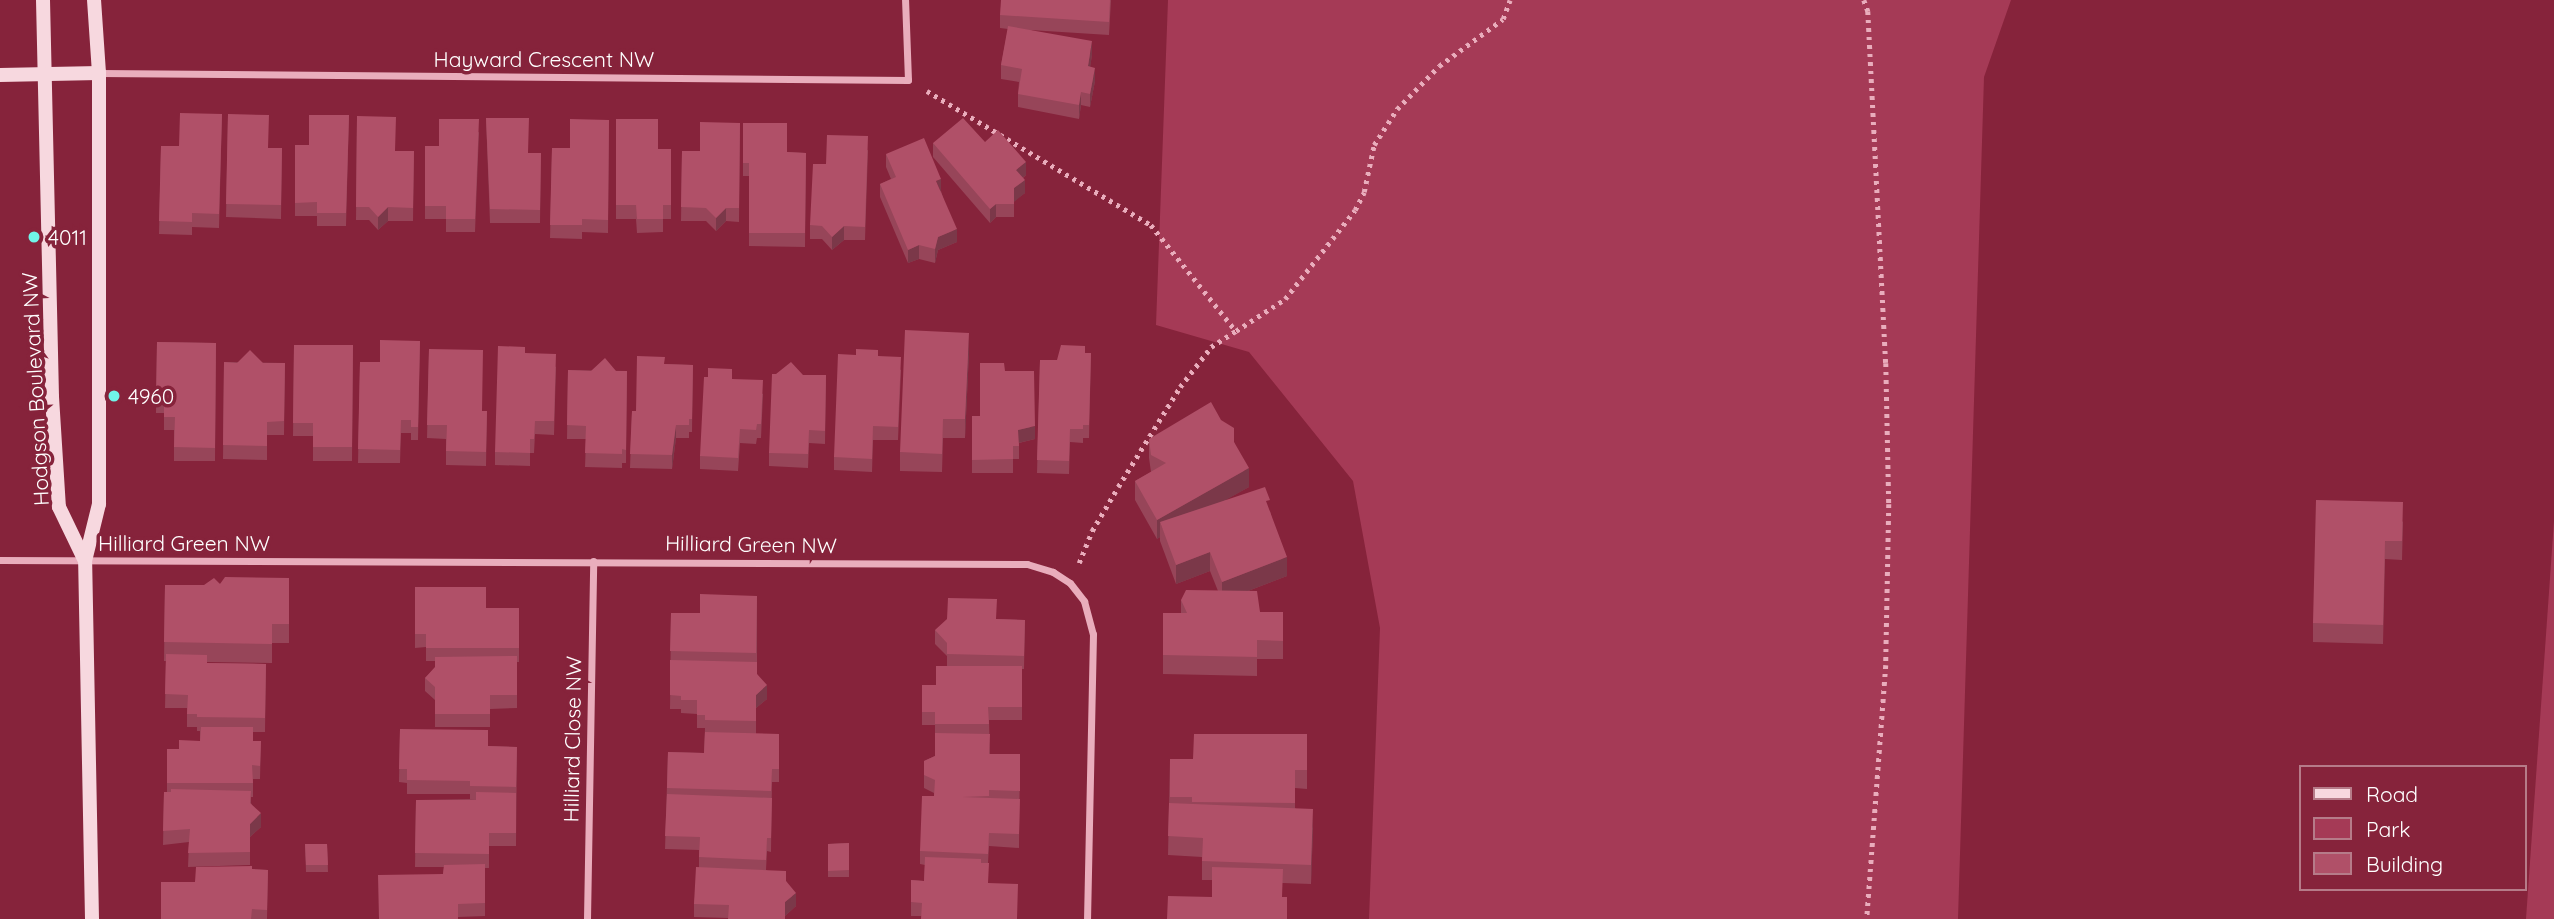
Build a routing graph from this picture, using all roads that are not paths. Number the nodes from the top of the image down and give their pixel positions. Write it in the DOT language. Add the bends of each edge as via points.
graph roads {
  1 [pos="43,0"];
  2 [pos="94,0"];
  3 [pos="905,0"];
  4 [pos="99,73"];
  5 [pos="0,75"];
  6 [pos="45,76"];
  7 [pos="0,560"];
  8 [pos="85,561"];
  9 [pos="593,561"];
  10 [pos="92,919"];
  11 [pos="587,919"];
  12 [pos="1087,919"];
  1 -- 6 [label="street, Hodgson Boulevard NW"];
  2 -- 4 [label="street, Hodgson Boulevard NW"];
  3 -- 4 [label="street, Hayward Crescent NW" via="908,80"];
  4 -- 6 [label="street"];
  4 -- 8 [label="street, Hodgson Boulevard NW" via="99,504"];
  5 -- 6 [label="street"];
  6 -- 8 [label="street, Hodgson Boulevard NW" via="59,508"];
  7 -- 8 [label="street, Hilliard Green NW"];
  8 -- 9 [label="street, Hilliard Green NW"];
  8 -- 10 [label="street, Hodgson Boulevard NW"];
  9 -- 11 [label="street, Hilliard Close NW"];
  9 -- 12 [label="street, Hilliard Green NW" via="1027,564 1070,583 1084,601 1093,634"];
}
